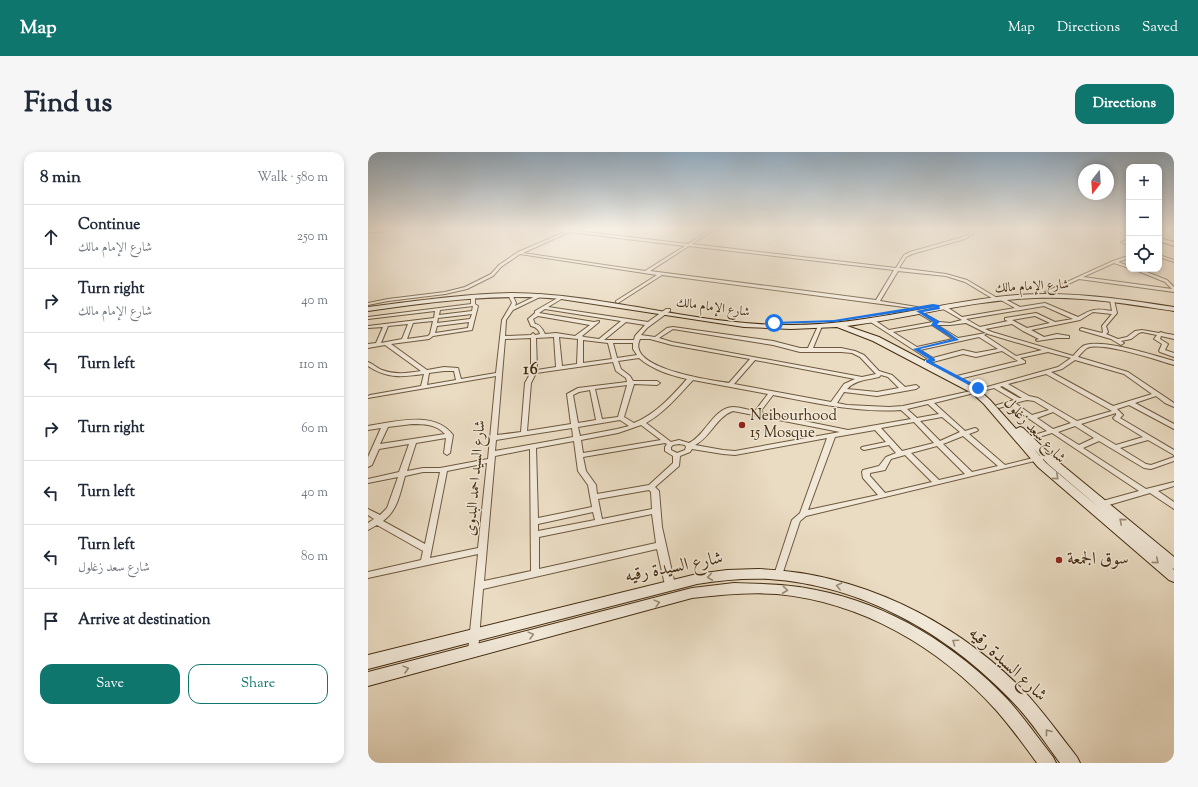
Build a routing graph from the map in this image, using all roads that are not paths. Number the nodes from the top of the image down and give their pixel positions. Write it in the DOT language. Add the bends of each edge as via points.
graph roads {
  1 [pos="512,258"];
  2 [pos="548,258"];
  3 [pos="669,258"];
  4 [pos="797,258"];
  5 [pos="905,258"];
  6 [pos="1164,258"];
  7 [pos="1126,259"];
  8 [pos="1174,261"];
  9 [pos="1114,262"];
  10 [pos="1126,266"];
  11 [pos="897,269"];
  12 [pos="646,272"];
  13 [pos="1143,272"];
  14 [pos="661,274"];
  15 [pos="1078,278"];
  16 [pos="1174,290"];
  17 [pos="510,294"];
  18 [pos="542,295"];
  19 [pos="473,296"];
  20 [pos="561,297"];
  21 [pos="995,300"];
  22 [pos="1112,300"];
  23 [pos="1047,301"];
  24 [pos="618,302"];
  25 [pos="878,302"];
  26 [pos="956,304"];
  27 [pos="1174,305"];
  28 [pos="473,306"];
  29 [pos="935,307"];
  30 [pos="1002,307"];
  31 [pos="369,308"];
  32 [pos="545,308"];
  33 [pos="945,308"];
  34 [pos="512,309"];
  35 [pos="1020,309"];
  36 [pos="1174,309"];
  37 [pos="438,310"];
  38 [pos="917,310"];
  39 [pos="666,311"];
  40 [pos="1009,311"];
  41 [pos="475,312"];
  42 [pos="1114,313"];
  43 [pos="537,314"];
  44 [pos="1032,315"];
  45 [pos="604,317"];
  46 [pos="368,318"];
  47 [pos="436,318"];
  48 [pos="1078,319"];
  49 [pos="472,320"];
  50 [pos="625,320"];
  51 [pos="871,320"];
  52 [pos="965,320"];
  53 [pos="410,322"];
  54 [pos="857,322"];
  55 [pos="1012,322"];
  56 [pos="935,323"];
  57 [pos="595,324"];
  58 [pos="650,324"];
  59 [pos="1054,324"];
  60 [pos="434,325"];
  61 [pos="832,325"];
  62 [pos="386,326"];
  63 [pos="820,326"];
  64 [pos="368,328"];
  65 [pos="979,328"];
  66 [pos="1082,329"];
  67 [pos="1025,330"];
  68 [pos="889,331"];
  69 [pos="990,333"];
  70 [pos="1161,333"];
  71 [pos="432,335"];
  72 [pos="532,335"];
  73 [pos="543,335"];
  74 [pos="556,335"];
  75 [pos="980,335"];
  76 [pos="1104,335"];
  77 [pos="1174,336"];
  78 [pos="580,337"];
  79 [pos="1067,337"];
  80 [pos="502,338"];
  81 [pos="656,338"];
  82 [pos="637,339"];
  83 [pos="1043,339"];
  84 [pos="601,340"];
  85 [pos="957,340"];
  86 [pos="1119,340"];
  87 [pos="404,341"];
  88 [pos="610,342"];
  89 [pos="1025,343"];
  90 [pos="378,344"];
  91 [pos="386,344"];
  92 [pos="368,346"];
  93 [pos="1118,348"];
  94 [pos="916,349"];
  95 [pos="1003,349"];
  96 [pos="810,350"];
  97 [pos="1049,350"];
  98 [pos="1174,355"];
  99 [pos="640,356"];
  100 [pos="1017,357"];
  101 [pos="1075,357"];
  102 [pos="754,358"];
  103 [pos="615,360"];
  104 [pos="930,361"];
  105 [pos="1174,363"];
  106 [pos="368,364"];
  107 [pos="580,365"];
  108 [pos="559,368"];
  109 [pos="426,372"];
  110 [pos="534,372"];
  111 [pos="878,372"];
  112 [pos="1047,372"];
  113 [pos="499,374"];
  114 [pos="692,377"];
  115 [pos="959,377"];
  116 [pos="862,379"];
  117 [pos="459,381"];
  118 [pos="632,383"];
  119 [pos="657,383"];
  120 [pos="731,384"];
  121 [pos="1004,384"];
  122 [pos="996,386"];
  123 [pos="424,387"];
  124 [pos="916,387"];
  125 [pos="592,388"];
  126 [pos="842,390"];
  127 [pos="903,390"];
  128 [pos="978,391"];
  129 [pos="772,392"];
  130 [pos="1157,394"];
  131 [pos="369,395"];
  132 [pos="1027,398"];
  133 [pos="1018,400"];
  134 [pos="929,402"];
  135 [pos="1173,402"];
  136 [pos="1010,403"];
  137 [pos="1130,403"];
  138 [pos="833,404"];
  139 [pos="368,405"];
  140 [pos="999,406"];
  141 [pos="903,408"];
  142 [pos="1054,410"];
  143 [pos="1115,410"];
  144 [pos="756,414"];
  145 [pos="944,415"];
  146 [pos="1032,417"];
  147 [pos="621,418"];
  148 [pos="915,420"];
  149 [pos="599,421"];
  150 [pos="642,423"];
  151 [pos="1076,423"];
  152 [pos="575,425"];
  153 [pos="385,426"];
  154 [pos="634,426"];
  155 [pos="876,427"];
  156 [pos="1174,427"];
  157 [pos="368,428"];
  158 [pos="975,430"];
  159 [pos="1053,431"];
  160 [pos="850,432"];
  161 [pos="524,433"];
  162 [pos="964,433"];
  163 [pos="450,435"];
  164 [pos="832,435"];
  165 [pos="493,438"];
  166 [pos="1027,438"];
  167 [pos="1099,438"];
  168 [pos="1148,438"];
  169 [pos="577,439"];
  170 [pos="413,441"];
  171 [pos="668,443"];
  172 [pos="891,443"];
  173 [pos="939,444"];
  174 [pos="534,446"];
  175 [pos="689,446"];
  176 [pos="376,447"];
  177 [pos="864,448"];
  178 [pos="1078,448"];
  179 [pos="1114,448"];
  180 [pos="447,453"];
  181 [pos="903,453"];
  182 [pos="1174,453"];
  183 [pos="677,455"];
  184 [pos="580,456"];
  185 [pos="491,457"];
  186 [pos="1041,458"];
  187 [pos="1174,459"];
  188 [pos="368,465"];
  189 [pos="1003,467"];
  190 [pos="444,469"];
  191 [pos="402,474"];
  192 [pos="970,475"];
  193 [pos="368,481"];
  194 [pos="937,483"];
  195 [pos="1173,485"];
  196 [pos="651,487"];
  197 [pos="1148,491"];
  198 [pos="884,496"];
  199 [pos="594,497"];
  200 [pos="1102,504"];
  201 [pos="1174,506"];
  202 [pos="597,509"];
  203 [pos="655,511"];
  204 [pos="368,512"];
  205 [pos="803,514"];
  206 [pos="379,520"];
  207 [pos="534,522"];
  208 [pos="599,522"];
  209 [pos="368,527"];
  210 [pos="534,535"];
  211 [pos="660,545"];
  212 [pos="428,550"];
  213 [pos="482,550"];
  214 [pos="425,563"];
  215 [pos="1174,564"];
  216 [pos="535,573"];
  217 [pos="368,575"];
  218 [pos="778,575"];
  219 [pos="1174,577"];
  220 [pos="670,585"];
  221 [pos="479,586"];
  222 [pos="474,635"];
  223 [pos="473,651"];
  224 [pos="368,662"];
  225 [pos="368,679"];
  226 [pos="1047,763"];
  227 [pos="1071,763"];
  1 -- 31 [label="street" via="492,275 466,288 388,300"];
  2 -- 12 [label="street"];
  3 -- 12 [label="street"];
  4 -- 11 [label="street"];
  5 -- 11 [label="street"];
  6 -- 8 [label="street"];
  7 -- 9 [label="street"];
  9 -- 10 [label="street"];
  9 -- 15 [label="street"];
  11 -- 21 [label="street" via="954,277 966,281"];
  11 -- 25 [label="street"];
  12 -- 14 [label="street"];
  13 -- 16 [label="street" via="1166,281"];
  14 -- 24 [label="street"];
  14 -- 25 [label="street"];
  15 -- 16 [label="street"];
  15 -- 23 [label="street"];
  17 -- 18 [label="street, شارع الإمام مالك"];
  17 -- 19 [label="street, شارع الإمام مالك"];
  17 -- 34 [label="street" via="514,303"];
  18 -- 20 [label="street, شارع الإمام مالك"];
  18 -- 34 [label="street"];
  19 -- 28 [label="street"];
  19 -- 31 [label="street, شارع الإمام مالك"];
  20 -- 32 [label="street"];
  20 -- 39 [label="street, شارع الإمام مالك"];
  21 -- 23 [label="street, شارع الإمام مالك"];
  21 -- 23 [label="street, شارع الإمام مالك" via="1030,296"];
  21 -- 26 [label="street, شارع الإمام مالك"];
  21 -- 35 [label="street"];
  22 -- 23 [label="street, شارع الإمام مالك" via="1081,297"];
  22 -- 36 [label="street, شارع الإمام مالك"];
  22 -- 42 [label="street"];
  23 -- 27 [label="street, شارع الإمام مالك" via="1095,295"];
  23 -- 35 [label="street"];
  23 -- 48 [label="street"];
  24 -- 31 [label="street, شارع الإمام مالك" via="552,292 510,291 462,294"];
  24 -- 39 [label="street, شارع الإمام مالك"];
  25 -- 38 [label="street"];
  26 -- 29 [label="street, شارع الإمام مالك"];
  26 -- 33 [label="street, شارع الإمام مالك"];
  28 -- 37 [label="street"];
  28 -- 41 [label="street" via="476,306"];
  29 -- 33 [label="street, شارع الإمام مالك"];
  29 -- 38 [label="street, شارع الإمام مالك"];
  30 -- 40 [label="street"];
  32 -- 43 [label="street"];
  32 -- 45 [label="street"];
  33 -- 52 [label="street"];
  34 -- 80 [label="street, شارع السيد احمد البدوى" via="504,320"];
  35 -- 40 [label="street"];
  35 -- 44 [label="street"];
  37 -- 46 [label="street"];
  37 -- 47 [label="street"];
  38 -- 39 [label="street, شارع الإمام مالك" via="798,323 751,321"];
  38 -- 51 [label="street, شارع الإمام مالك"];
  38 -- 56 [label="street"];
  39 -- 58 [label="street"];
  39 -- 63 [label="street, شارع الإمام مالك" via="753,326"];
  40 -- 52 [label="street"];
  41 -- 47 [label="street"];
  41 -- 49 [label="street"];
  42 -- 48 [label="street" via="1095,311"];
  42 -- 76 [label="street" via="1104,326"];
  43 -- 57 [label="street"];
  43 -- 73 [label="street" via="530,319"];
  44 -- 55 [label="street" via="1007,319"];
  44 -- 59 [label="street"];
  45 -- 50 [label="street"];
  45 -- 57 [label="street"];
  47 -- 53 [label="street"];
  47 -- 60 [label="street"];
  48 -- 59 [label="street"];
  49 -- 60 [label="street"];
  49 -- 71 [label="street" via="468,330"];
  50 -- 58 [label="street"];
  50 -- 84 [label="street"];
  51 -- 54 [label="street, شارع الإمام مالك"];
  51 -- 68 [label="street"];
  52 -- 56 [label="street" via="950,324"];
  52 -- 65 [label="street"];
  53 -- 62 [label="street"];
  53 -- 87 [label="street"];
  54 -- 61 [label="street, شارع الإمام مالك"];
  54 -- 104 [label="street, شارع سعد زغلول" via="859,327"];
  55 -- 65 [label="street"];
  55 -- 67 [label="street"];
  56 -- 68 [label="street"];
  56 -- 85 [label="street"];
  57 -- 78 [label="street"];
  58 -- 82 [label="street" via="642,330"];
  59 -- 67 [label="street"];
  60 -- 71 [label="street"];
  61 -- 63 [label="street, شارع الإمام مالك"];
  61 -- 128 [label="street, شارع سعد زغلول" via="869,336"];
  62 -- 64 [label="street"];
  62 -- 90 [label="street"];
  63 -- 96 [label="street"];
  65 -- 69 [label="street"];
  66 -- 76 [label="street"];
  67 -- 83 [label="street"];
  68 -- 94 [label="street"];
  69 -- 75 [label="street"];
  69 -- 89 [label="street"];
  70 -- 77 [label="street"];
  70 -- 86 [label="street" via="1142,331"];
  70 -- 98 [label="street" via="1156,339 1165,344 1162,351"];
  71 -- 87 [label="street"];
  72 -- 73 [label="street"];
  72 -- 80 [label="street"];
  72 -- 110 [label="street"];
  73 -- 74 [label="street"];
  74 -- 78 [label="street"];
  74 -- 108 [label="street"];
  75 -- 85 [label="street"];
  75 -- 95 [label="street"];
  76 -- 86 [label="street"];
  78 -- 84 [label="street"];
  78 -- 107 [label="street"];
  79 -- 83 [label="street"];
  80 -- 113 [label="street, شارع السيد احمد البدوى"];
  81 -- 82 [label="street"];
  81 -- 96 [label="street" via="673,328"];
  81 -- 102 [label="street"];
  82 -- 88 [label="street"];
  82 -- 99 [label="street" via="636,349"];
  83 -- 89 [label="street"];
  84 -- 88 [label="street"];
  85 -- 94 [label="street"];
  86 -- 93 [label="street" via="1121,344"];
  87 -- 91 [label="street"];
  88 -- 103 [label="street"];
  89 -- 97 [label="street"];
  90 -- 91 [label="street"];
  90 -- 92 [label="street"];
  91 -- 109 [label="street"];
  93 -- 101 [label="street" via="1091,345"];
  93 -- 105 [label="street"];
  94 -- 104 [label="street"];
  95 -- 100 [label="street"];
  95 -- 104 [label="street" via="976,355 964,352"];
  96 -- 111 [label="street" via="853,352 862,356"];
  97 -- 100 [label="street"];
  97 -- 101 [label="street"];
  99 -- 103 [label="street"];
  99 -- 114 [label="street" via="660,369"];
  100 -- 115 [label="street" via="1023,362"];
  101 -- 112 [label="street" via="1066,365"];
  101 -- 130 [label="street" via="1131,376"];
  102 -- 116 [label="street"];
  102 -- 120 [label="street"];
  103 -- 107 [label="street"];
  103 -- 118 [label="street" via="618,370"];
  104 -- 115 [label="street, شارع سعد زغلول"];
  106 -- 109 [label="street" via="378,372 386,374"];
  107 -- 108 [label="street"];
  108 -- 110 [label="street"];
  109 -- 117 [label="street" via="456,369"];
  109 -- 123 [label="street"];
  110 -- 161 [label="street" via="528,384"];
  111 -- 116 [label="street" via="877,376"];
  111 -- 127 [label="street" via="890,376"];
  112 -- 121 [label="street"];
  112 -- 143 [label="street"];
  113 -- 117 [label="street"];
  113 -- 165 [label="street, شارع السيد احمد البدوى"];
  114 -- 120 [label="street"];
  114 -- 150 [label="street" via="658,413"];
  115 -- 128 [label="street, شارع سعد زغلول"];
  116 -- 126 [label="street" via="851,381"];
  117 -- 123 [label="street"];
  118 -- 119 [label="street"];
  118 -- 125 [label="street"];
  118 -- 147 [label="street"];
  120 -- 129 [label="street"];
  121 -- 122 [label="street"];
  121 -- 132 [label="street"];
  122 -- 128 [label="street"];
  122 -- 133 [label="street"];
  123 -- 131 [label="street"];
  124 -- 127 [label="street"];
  125 -- 149 [label="street"];
  125 -- 152 [label="street" via="570,394"];
  126 -- 127 [label="street" via="874,395"];
  126 -- 138 [label="street"];
  128 -- 134 [label="street"];
  128 -- 140 [label="street, شارع سعد زغلول"];
  128 -- 186 [label="street, شارع سعد زغلول"];
  129 -- 138 [label="street"];
  129 -- 144 [label="street"];
  130 -- 135 [label="street"];
  130 -- 137 [label="street"];
  131 -- 139 [label="street"];
  132 -- 133 [label="street"];
  132 -- 142 [label="street" via="1036,399"];
  133 -- 136 [label="street"];
  134 -- 141 [label="street"];
  134 -- 145 [label="street"];
  136 -- 140 [label="street"];
  136 -- 146 [label="street"];
  137 -- 143 [label="street"];
  137 -- 156 [label="street"];
  138 -- 141 [label="street" via="874,409"];
  140 -- 166 [label="street, شارع سعد زغلول"];
  141 -- 148 [label="street"];
  142 -- 146 [label="street"];
  142 -- 151 [label="street"];
  143 -- 151 [label="street"];
  143 -- 168 [label="street" via="1120,415 1117,419"];
  144 -- 160 [label="street"];
  144 -- 175 [label="street" via="725,411 701,440"];
  145 -- 148 [label="street"];
  145 -- 162 [label="street"];
  146 -- 159 [label="street"];
  147 -- 149 [label="street"];
  147 -- 154 [label="street"];
  148 -- 155 [label="street"];
  148 -- 173 [label="street"];
  149 -- 152 [label="street"];
  150 -- 154 [label="street"];
  150 -- 171 [label="street"];
  151 -- 159 [label="street"];
  151 -- 167 [label="street"];
  152 -- 161 [label="street"];
  152 -- 169 [label="street"];
  153 -- 157 [label="street"];
  153 -- 163 [label="street" via="427,422 440,426"];
  153 -- 176 [label="street"];
  154 -- 169 [label="street"];
  155 -- 160 [label="street"];
  155 -- 172 [label="street"];
  158 -- 162 [label="street"];
  159 -- 166 [label="street"];
  159 -- 178 [label="street"];
  160 -- 164 [label="street"];
  161 -- 165 [label="street"];
  162 -- 173 [label="street"];
  162 -- 189 [label="street"];
  163 -- 170 [label="street"];
  163 -- 180 [label="street"];
  164 -- 175 [label="street" via="735,453"];
  164 -- 205 [label="street"];
  165 -- 185 [label="street, شارع السيد احمد البدوى"];
  166 -- 186 [label="street, شارع سعد زغلول"];
  167 -- 178 [label="street"];
  167 -- 179 [label="street"];
  168 -- 179 [label="street"];
  168 -- 182 [label="street"];
  169 -- 174 [label="street"];
  169 -- 184 [label="street"];
  170 -- 176 [label="street"];
  170 -- 191 [label="street"];
  171 -- 175 [label="street" via="679,442"];
  171 -- 183 [label="street" via="668,451"];
  171 -- 184 [label="street"];
  172 -- 177 [label="street"];
  172 -- 181 [label="street"];
  173 -- 181 [label="street"];
  173 -- 192 [label="street"];
  174 -- 185 [label="street"];
  174 -- 207 [label="street"];
  175 -- 183 [label="street" via="686,452"];
  176 -- 188 [label="street"];
  178 -- 197 [label="street"];
  179 -- 187 [label="street" via="1148,467"];
  181 -- 194 [label="street"];
  181 -- 198 [label="street" via="888,458 882,468 865,473"];
  183 -- 196 [label="street" via="676,464"];
  184 -- 199 [label="street" via="582,471 592,485"];
  185 -- 190 [label="street"];
  185 -- 213 [label="street, شارع السيد احمد البدوى"];
  186 -- 189 [label="street"];
  186 -- 200 [label="street, شارع سعد زغلول"];
  186 -- 219 [label="street, شارع سعد زغلول, one-way"];
  189 -- 192 [label="street"];
  190 -- 191 [label="street"];
  190 -- 212 [label="street"];
  191 -- 193 [label="street"];
  191 -- 206 [label="street" via="391,509"];
  192 -- 194 [label="street"];
  194 -- 198 [label="street"];
  195 -- 197 [label="street"];
  196 -- 199 [label="street"];
  196 -- 203 [label="street" via="655,491"];
  197 -- 200 [label="street"];
  197 -- 201 [label="street"];
  198 -- 205 [label="street"];
  199 -- 202 [label="street"];
  215 -- 200 [label="street, شارع سعد زغلول, one-way"];
  202 -- 207 [label="street"];
  202 -- 208 [label="street"];
  203 -- 208 [label="street"];
  203 -- 211 [label="street"];
  204 -- 206 [label="street"];
  205 -- 218 [label="street" via="796,520"];
  206 -- 209 [label="street"];
  206 -- 212 [label="street" via="381,524"];
  207 -- 210 [label="street"];
  208 -- 210 [label="street"];
  210 -- 216 [label="street"];
  211 -- 216 [label="street"];
  211 -- 220 [label="street"];
  212 -- 214 [label="street"];
  213 -- 214 [label="street"];
  213 -- 221 [label="street, شارع السيد احمد البدوى"];
  214 -- 217 [label="street"];
  216 -- 221 [label="street"];
  218 -- 220 [label="street, شارع السيدة رقيه, one-way" via="724,575"];
  227 -- 218 [label="street, شارع السيدة رقيه, one-way" via="1034,714 1009,687 958,643 932,626 879,599 846,587"];
  220 -- 222 [label="street, شارع السيدة رقيه"];
  221 -- 222 [label="street, شارع السيد احمد البدوى"];
  222 -- 223 [label="street, شارع السيد احمد البدوى"];
  222 -- 224 [label="street, شارع السيدة رقيه"];
  225 -- 223 [label="street, شارع السيدة رقيه, one-way"];
  223 -- 226 [label="street, شارع السيدة رقيه, one-way" via="714,589 759,588 812,593 892,620 944,652 994,696 1019,724"];
}
